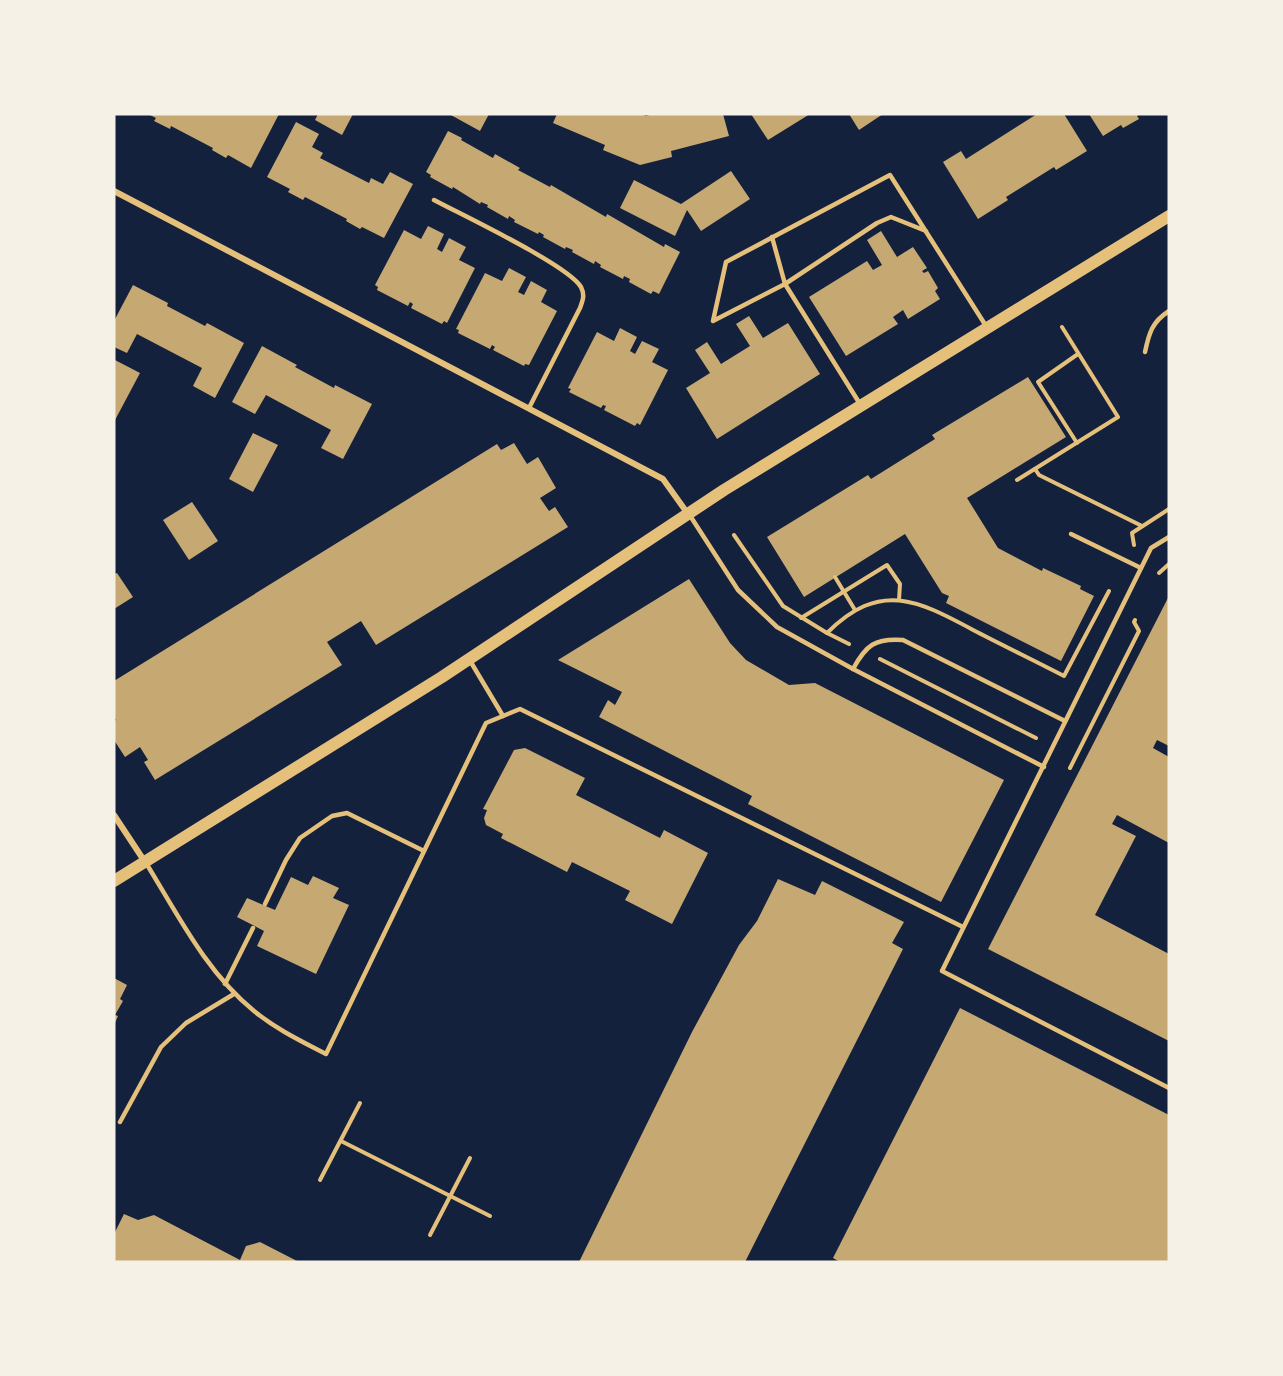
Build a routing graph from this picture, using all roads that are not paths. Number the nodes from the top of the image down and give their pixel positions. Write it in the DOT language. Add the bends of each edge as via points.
graph roads {
  1 [pos="114,191"];
  2 [pos="434,200"];
  3 [pos="1169,216"];
  4 [pos="926,231"];
  5 [pos="772,237"];
  6 [pos="785,284"];
  7 [pos="1169,311"];
  8 [pos="987,328"];
  9 [pos="1145,352"];
  10 [pos="862,407"];
  11 [pos="530,408"];
  12 [pos="689,514"];
  13 [pos="1071,534"];
  14 [pos="1169,537"];
  15 [pos="1141,568"];
  16 [pos="469,659"];
  17 [pos="853,669"];
  18 [pos="502,716"];
  19 [pos="1065,721"];
  20 [pos="1044,767"];
  21 [pos="114,815"];
  22 [pos="424,851"];
  23 [pos="145,862"];
  24 [pos="114,881"];
  25 [pos="265,904"];
  26 [pos="963,927"];
  27 [pos="253,928"];
  28 [pos="225,984"];
  29 [pos="234,994"];
  30 [pos="1169,1088"];
  31 [pos="120,1122"];
  1 -- 11 [label="street"];
  2 -- 11 [label="lane" via="560,267 580,285 584,297 580,308"];
  3 -- 8 [label="main road"];
  4 -- 5 [label="lane" via="890,175"];
  4 -- 6 [label="lane" via="891,217"];
  4 -- 8 [label="lane"];
  5 -- 6 [label="lane"];
  5 -- 6 [label="lane" via="726,262 713,321"];
  6 -- 10 [label="lane"];
  7 -- 9 [label="lane" via="1150,329"];
  8 -- 10 [label="main road"];
  10 -- 12 [label="main road"];
  11 -- 12 [label="street" via="663,478"];
  12 -- 16 [label="main road"];
  12 -- 17 [label="lane" via="738,590 777,627"];
  13 -- 15 [label="lane"];
  14 -- 15 [label="lane" via="1151,548"];
  15 -- 19 [label="lane"];
  16 -- 18 [label="lane"];
  16 -- 23 [label="main road"];
  17 -- 19 [label="lane" via="863,651 886,639 903,640"];
  17 -- 20 [label="lane"];
  18 -- 22 [label="lane" via="486,723"];
  18 -- 26 [label="lane" via="520,709"];
  19 -- 20 [label="lane"];
  20 -- 26 [label="lane"];
  21 -- 23 [label="street"];
  22 -- 25 [label="lane" via="347,813 332,816 300,838"];
  22 -- 29 [label="lane" via="326,1054 284,1032"];
  23 -- 24 [label="main road"];
  23 -- 28 [label="lane" via="196,946"];
  26 -- 30 [label="lane" via="942,971"];
  27 -- 28 [label="lane"];
  28 -- 29 [label="lane"];
  29 -- 31 [label="lane" via="186,1023 161,1047"];
}
